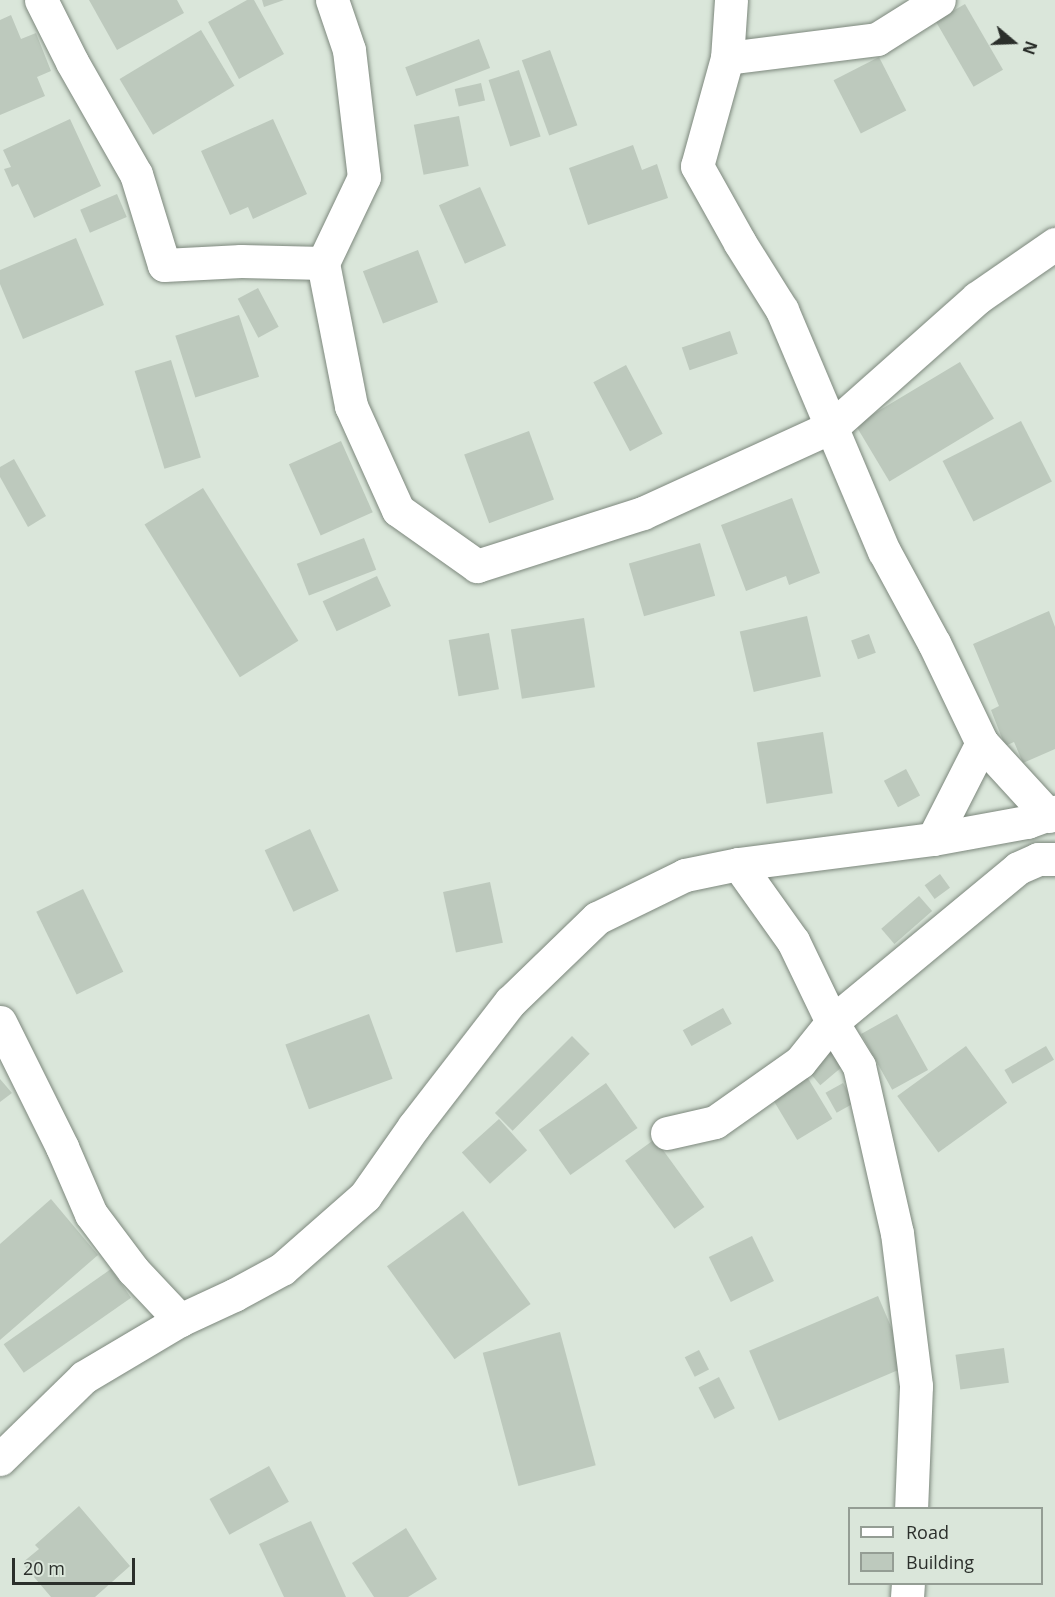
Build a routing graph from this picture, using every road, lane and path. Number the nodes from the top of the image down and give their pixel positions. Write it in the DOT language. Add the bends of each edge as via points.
graph roads {
  1 [pos="41,0"];
  2 [pos="332,0"];
  3 [pos="731,0"];
  4 [pos="939,0"];
  5 [pos="727,58"];
  6 [pos="1055,244"];
  7 [pos="323,263"];
  8 [pos="833,426"];
  9 [pos="982,743"];
  10 [pos="1044,817"];
  11 [pos="933,839"];
  12 [pos="1055,854"];
  13 [pos="1055,859"];
  14 [pos="738,864"];
  15 [pos="0,1022"];
  16 [pos="832,1022"];
  17 [pos="667,1133"];
  18 [pos="180,1320"];
  19 [pos="0,1459"];
  20 [pos="911,1507"];
  1 -- 7 [label="street" via="136,174 164,265 241,261"];
  2 -- 7 [label="street" via="349,50 364,177"];
  3 -- 5 [label="street"];
  4 -- 5 [label="street" via="877,39"];
  5 -- 8 [label="street" via="697,166 782,310"];
  6 -- 8 [label="street" via="977,298"];
  7 -- 8 [label="street" via="351,406 398,510 477,566 643,513"];
  8 -- 9 [label="street" via="884,551"];
  9 -- 10 [label="street"];
  9 -- 11 [label="street"];
  10 -- 11 [label="street"];
  10 -- 12 [label="street"];
  11 -- 14 [label="street"];
  13 -- 16 [label="street" via="1038,859 1018,868"];
  14 -- 16 [label="street" via="793,941"];
  14 -- 18 [label="street" via="685,875 597,918 510,1002 365,1196 282,1269"];
  15 -- 18 [label="street" via="91,1214 133,1270"];
  16 -- 17 [label="street" via="800,1062 715,1122"];
  16 -- 20 [label="street" via="859,1066 897,1233 916,1386"];
  18 -- 19 [label="street" via="84,1377"];
}
